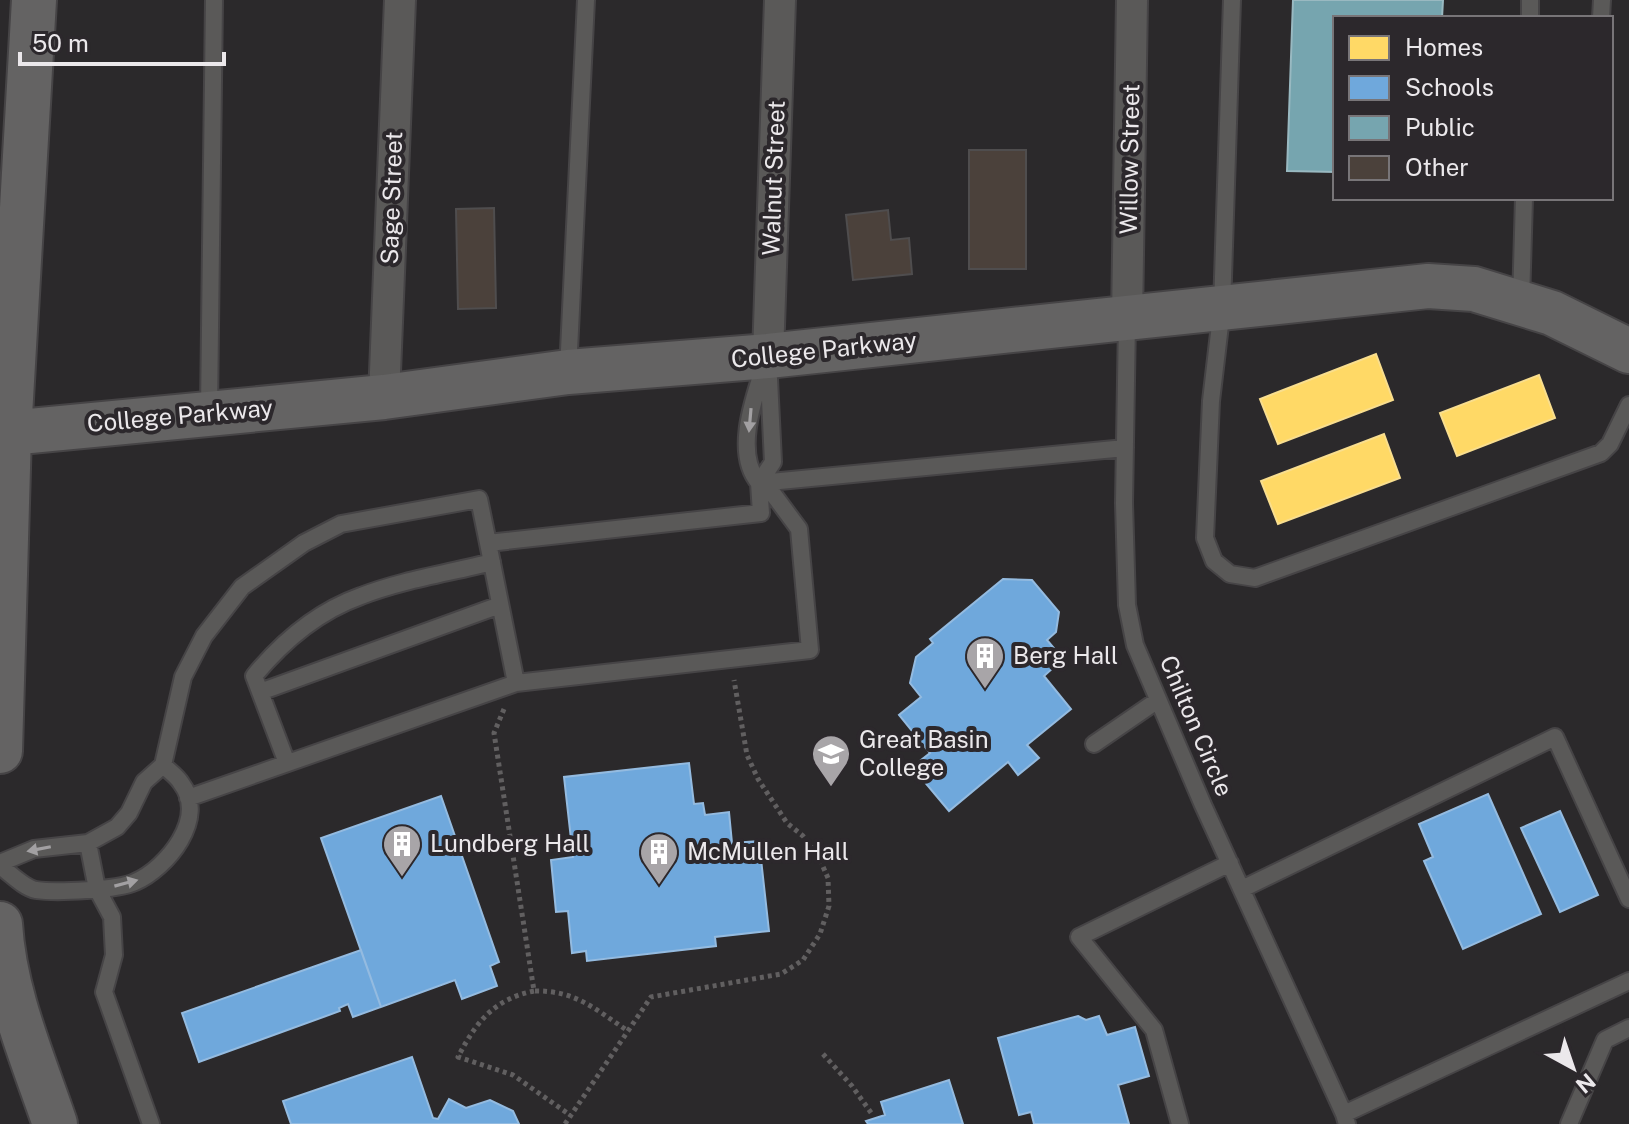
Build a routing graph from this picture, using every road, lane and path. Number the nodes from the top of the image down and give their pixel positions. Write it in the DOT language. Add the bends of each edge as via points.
graph roads {
  1 [pos="34,0"];
  2 [pos="214,0"];
  3 [pos="400,0"];
  4 [pos="586,0"];
  5 [pos="780,0"];
  6 [pos="1132,0"];
  7 [pos="1232,0"];
  8 [pos="1524,200"];
  9 [pos="1521,304"];
  10 [pos="1222,308"];
  11 [pos="1127,319"];
  12 [pos="1629,351"];
  13 [pos="768,356"];
  14 [pos="568,372"];
  15 [pos="384,397"];
  16 [pos="1629,405"];
  17 [pos="208,413"];
  18 [pos="9,433"];
  19 [pos="1125,448"];
  20 [pos="762,483"];
  21 [pos="488,543"];
  22 [pos="492,562"];
  23 [pos="500,605"];
  24 [pos="731,659"];
  25 [pos="516,683"];
  26 [pos="260,692"];
  27 [pos="1158,700"];
  28 [pos="494,733"];
  29 [pos="1094,744"];
  30 [pos="0,751"];
  31 [pos="287,763"];
  32 [pos="163,765"];
  33 [pos="188,798"];
  34 [pos="88,843"];
  35 [pos="1230,863"];
  36 [pos="0,865"];
  37 [pos="97,889"];
  38 [pos="1242,889"];
  39 [pos="1629,899"];
  40 [pos="0,924"];
  41 [pos="1629,981"];
  42 [pos="534,991"];
  43 [pos="1629,1028"];
  44 [pos="628,1031"];
  45 [pos="823,1054"];
  46 [pos="872,1114"];
  47 [pos="570,1115"];
  48 [pos="1345,1119"];
  49 [pos="55,1124"];
  50 [pos="151,1124"];
  51 [pos="565,1124"];
  52 [pos="1180,1124"];
  53 [pos="1569,1124"];
  1 -- 18 [label="street"];
  2 -- 17 [label="lane"];
  3 -- 15 [label="street, Sage Street"];
  4 -- 14 [label="lane"];
  5 -- 13 [label="street, Walnut Street"];
  6 -- 11 [label="street, Willow Street"];
  7 -- 10 [label="lane"];
  8 -- 9 [label="lane"];
  9 -- 10 [label="street, College Parkway" via="1474,289 1428,286"];
  9 -- 12 [label="street, College Parkway" via="1552,313"];
  10 -- 11 [label="street, College Parkway"];
  10 -- 16 [label="lane" via="1211,401 1205,538 1214,561 1230,574 1255,578 1601,453"];
  11 -- 13 [label="street, College Parkway"];
  11 -- 19 [label="lane, Chilton Circle"];
  13 -- 14 [label="street, College Parkway"];
  13 -- 20 [label="lane" via="773,462"];
  13 -- 20 [label="lane, one-way" via="748,416 750,472"];
  14 -- 15 [label="street, College Parkway"];
  15 -- 17 [label="street, College Parkway"];
  17 -- 18 [label="street, College Parkway"];
  18 -- 30 [label="street"];
  19 -- 20 [label="lane"];
  19 -- 27 [label="lane, Chilton Circle" via="1127,605 1135,645"];
  20 -- 21 [label="lane" via="761,513"];
  20 -- 24 [label="lane" via="799,529 810,650"];
  21 -- 22 [label="lane"];
  21 -- 32 [label="lane" via="479,499 341,524 304,543 242,587 204,636 183,677"];
  22 -- 23 [label="lane"];
  22 -- 26 [label="lane" via="360,596 315,619 254,676"];
  23 -- 25 [label="lane"];
  23 -- 26 [label="lane"];
  24 -- 25 [label="lane"];
  24 -- 44 [label="path" via="747,755 787,823 817,853 828,878 829,906 820,934 803,960 781,974 651,997"];
  25 -- 31 [label="lane"];
  26 -- 31 [label="lane"];
  27 -- 29 [label="lane"];
  27 -- 35 [label="lane, Chilton Circle"];
  28 -- 42 [label="path"];
  31 -- 33 [label="lane"];
  32 -- 33 [label="lane" via="183,784"];
  32 -- 34 [label="lane" via="144,782 117,827"];
  37 -- 33 [label="lane, one-way" via="133,884 161,866 180,843 190,813"];
  34 -- 36 [label="lane, one-way" via="34,849"];
  34 -- 37 [label="lane"];
  35 -- 38 [label="lane, Chilton Circle"];
  35 -- 52 [label="lane" via="1079,937 1154,1030"];
  36 -- 37 [label="lane" via="33,890"];
  37 -- 50 [label="lane" via="112,917 114,955 104,992"];
  38 -- 39 [label="lane" via="1555,737"];
  38 -- 48 [label="lane, Chilton Circle"];
  40 -- 49 [label="street" via="12,995"];
  41 -- 48 [label="lane"];
  42 -- 44 [label="path" via="577,998"];
  42 -- 47 [label="path" via="510,996 472,1030 458,1057 513,1075"];
  43 -- 53 [label="lane" via="1605,1040"];
  44 -- 47 [label="path"];
  45 -- 46 [label="path"];
  47 -- 51 [label="path"];
}
